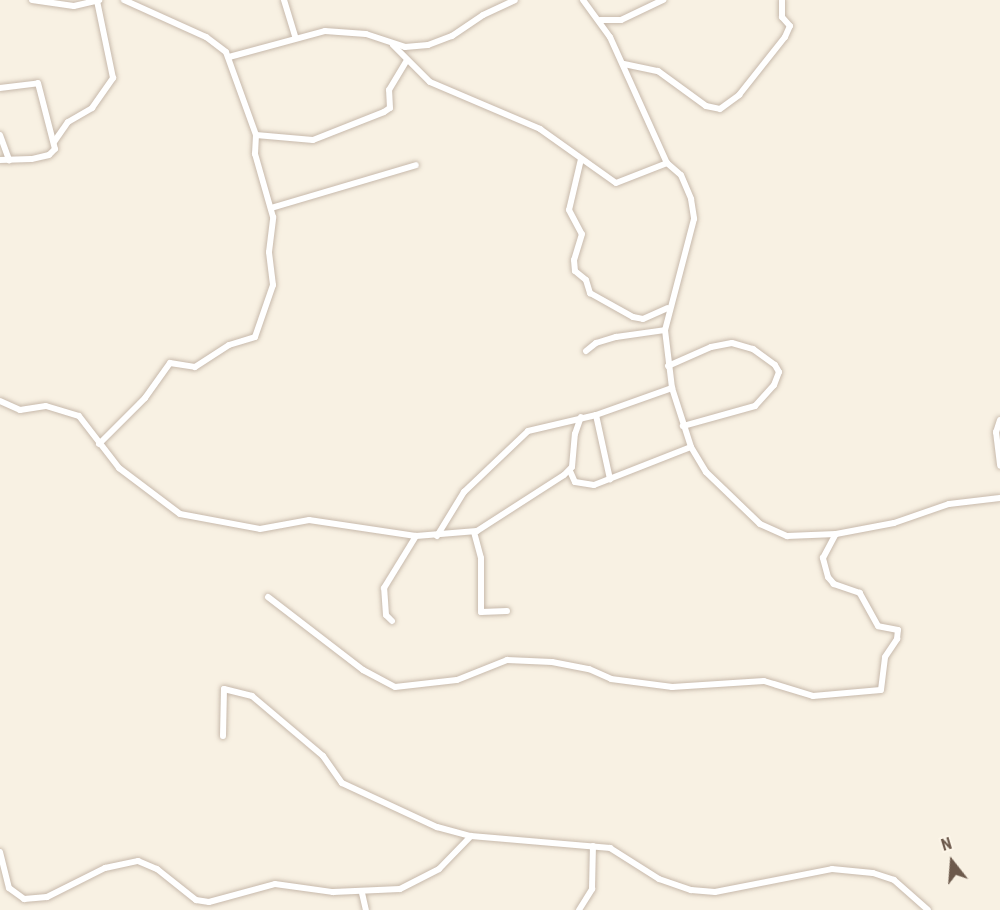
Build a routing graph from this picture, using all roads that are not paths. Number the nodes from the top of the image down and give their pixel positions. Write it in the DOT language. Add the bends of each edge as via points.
graph roads {
  1 [pos="32,0"];
  2 [pos="98,0"];
  3 [pos="124,0"];
  4 [pos="284,0"];
  5 [pos="515,0"];
  6 [pos="583,0"];
  7 [pos="663,0"];
  8 [pos="782,0"];
  9 [pos="600,20"];
  10 [pos="295,36"];
  11 [pos="393,45"];
  12 [pos="229,57"];
  13 [pos="406,60"];
  14 [pos="624,64"];
  15 [pos="0,87"];
  16 [pos="0,135"];
  17 [pos="255,135"];
  18 [pos="54,142"];
  19 [pos="581,159"];
  20 [pos="0,160"];
  21 [pos="9,160"];
  22 [pos="668,163"];
  23 [pos="416,165"];
  24 [pos="271,208"];
  25 [pos="668,308"];
  26 [pos="665,330"];
  27 [pos="586,351"];
  28 [pos="668,366"];
  29 [pos="672,388"];
  30 [pos="0,401"];
  31 [pos="596,415"];
  32 [pos="581,417"];
  33 [pos="1000,420"];
  34 [pos="683,426"];
  35 [pos="99,444"];
  36 [pos="691,447"];
  37 [pos="999,452"];
  38 [pos="1000,466"];
  39 [pos="570,471"];
  40 [pos="610,479"];
  41 [pos="1000,498"];
  42 [pos="474,532"];
  43 [pos="836,534"];
  44 [pos="416,536"];
  45 [pos="437,536"];
  46 [pos="268,597"];
  47 [pos="507,611"];
  48 [pos="392,621"];
  49 [pos="223,736"];
  50 [pos="471,836"];
  51 [pos="593,846"];
  52 [pos="0,852"];
  53 [pos="362,893"];
  54 [pos="366,910"];
  55 [pos="579,910"];
  56 [pos="928,910"];
  1 -- 2 [label="street" via="74,6"];
  2 -- 18 [label="street" via="113,78 92,108 68,122"];
  3 -- 12 [label="street" via="206,37"];
  4 -- 10 [label="street"];
  5 -- 11 [label="street" via="441,41 416,47"];
  6 -- 9 [label="street"];
  7 -- 9 [label="street" via="621,20"];
  8 -- 14 [label="street" via="782,17 790,26 785,37 739,95 720,109 706,106 658,71"];
  9 -- 14 [label="street"];
  10 -- 11 [label="street" via="345,30"];
  10 -- 12 [label="street"];
  11 -- 13 [label="street"];
  12 -- 17 [label="street"];
  13 -- 17 [label="street" via="389,90 390,108 384,112 313,140"];
  13 -- 19 [label="street" via="436,86 540,129"];
  14 -- 22 [label="street"];
  15 -- 18 [label="street" via="38,83"];
  16 -- 21 [label="street"];
  17 -- 24 [label="street" via="255,154"];
  18 -- 21 [label="street" via="49,154"];
  19 -- 22 [label="street" via="618,183"];
  19 -- 25 [label="street" via="569,210 582,234 574,260 575,271 586,280 590,293 633,317 643,319"];
  20 -- 21 [label="street"];
  22 -- 25 [label="street" via="685,181 694,211"];
  23 -- 24 [label="street"];
  24 -- 35 [label="street" via="273,288 256,335 229,345 195,367 170,363 145,398"];
  25 -- 26 [label="street"];
  26 -- 27 [label="street" via="596,343"];
  26 -- 28 [label="street"];
  28 -- 29 [label="street"];
  28 -- 34 [label="street" via="717,345 732,343 753,349 775,364 778,372 774,385 755,406"];
  29 -- 31 [label="street"];
  29 -- 34 [label="street"];
  30 -- 35 [label="street" via="20,410 46,406 76,414"];
  31 -- 32 [label="street"];
  31 -- 40 [label="street"];
  32 -- 39 [label="street"];
  32 -- 45 [label="street" via="534,428 510,444 464,492"];
  33 -- 37 [label="street"];
  34 -- 36 [label="street"];
  35 -- 44 [label="street" via="132,478 175,510 196,519 260,529 309,520"];
  36 -- 40 [label="street"];
  36 -- 43 [label="street" via="706,472 736,504 772,531 787,536"];
  37 -- 38 [label="street"];
  39 -- 40 [label="street" via="581,485"];
  39 -- 42 [label="street"];
  41 -- 43 [label="street" via="948,504 894,523"];
  42 -- 45 [label="street"];
  42 -- 47 [label="street" via="481,558 481,611"];
  43 -- 46 [label="street" via="824,558 828,577 834,584 860,593 878,626 895,627 898,632 885,657 881,690 813,696 764,681 677,687 611,679 589,669 552,662 507,660 457,680 395,687 363,670"];
  44 -- 45 [label="street"];
  44 -- 48 [label="street" via="384,588 386,615"];
  49 -- 50 [label="street" via="221,691 250,695 323,756 342,783 415,818"];
  50 -- 51 [label="street"];
  50 -- 53 [label="street" via="456,855 422,880 392,891"];
  51 -- 55 [label="street" via="592,889"];
  51 -- 56 [label="street" via="626,855 659,879 691,890 715,892 832,869 873,873 894,880"];
  52 -- 53 [label="street" via="9,888 19,897 32,900 105,868 138,861 157,869 199,901 275,884"];
  53 -- 54 [label="street"];
}
